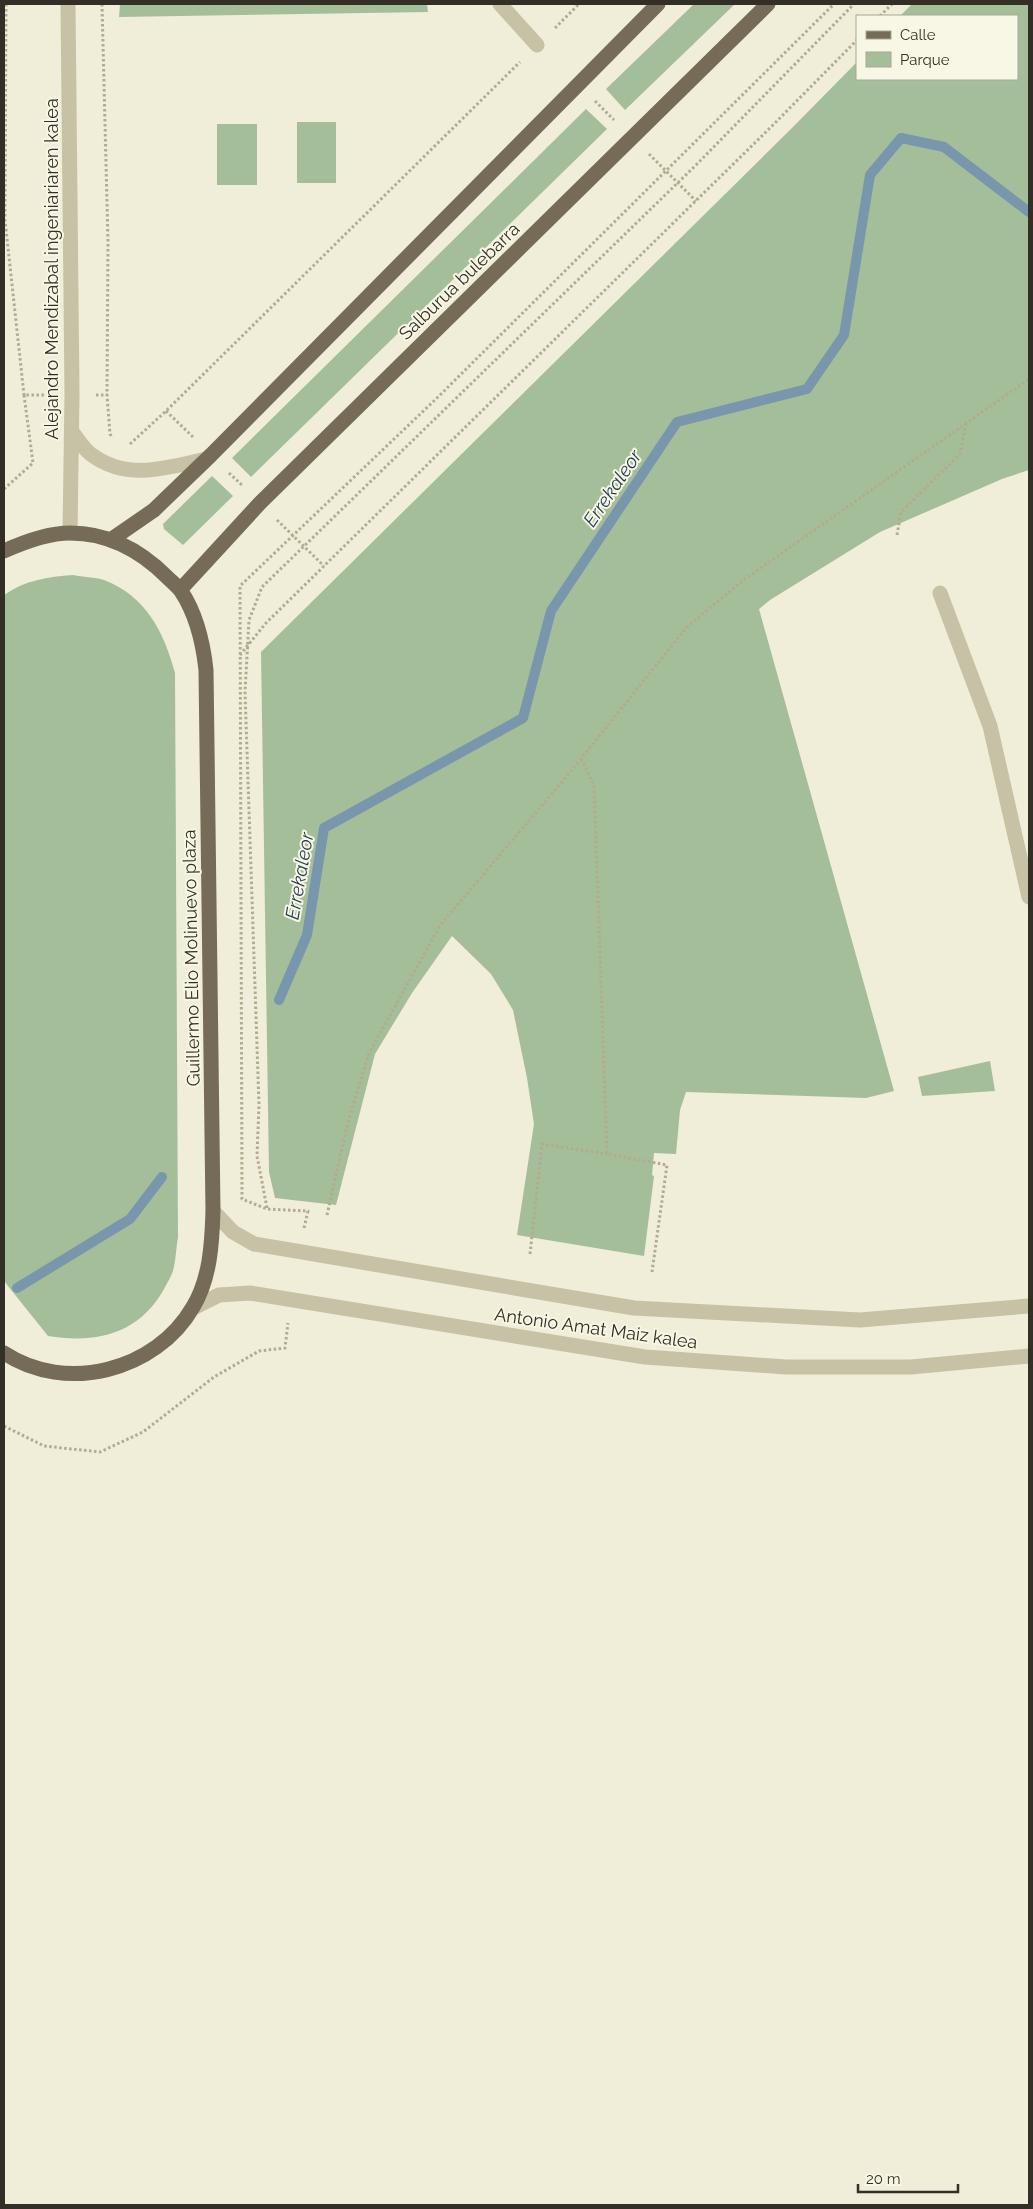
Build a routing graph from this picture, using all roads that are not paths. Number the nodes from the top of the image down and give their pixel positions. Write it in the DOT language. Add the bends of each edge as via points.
graph roads {
  1 [pos="68,4"];
  2 [pos="500,4"];
  3 [pos="658,4"];
  4 [pos="768,4"];
  5 [pos="537,45"];
  6 [pos="72,432"];
  7 [pos="206,459"];
  8 [pos="70,533"];
  9 [pos="112,539"];
  10 [pos="4,551"];
  11 [pos="180,590"];
  12 [pos="940,594"];
  13 [pos="1029,897"];
  14 [pos="213,1212"];
  15 [pos="1029,1306"];
  16 [pos="193,1308"];
  17 [pos="4,1353"];
  18 [pos="1029,1356"];
  1 -- 6 [label="street, Alejandro Mendizabal ingeniariaren kalea"];
  2 -- 5 [label="street"];
  3 -- 7 [label="main road"];
  4 -- 11 [label="main road, Salburua bulebarra" via="260,503"];
  6 -- 7 [label="street" via="90,454 112,467 143,472"];
  6 -- 8 [label="street, Alejandro Mendizabal ingeniariaren kalea"];
  7 -- 9 [label="main road" via="154,510"];
  8 -- 9 [label="main road, Guillermo Elio Molinuevo plaza"];
  8 -- 10 [label="main road, Guillermo Elio Molinuevo plaza" via="31,539"];
  9 -- 11 [label="main road, Guillermo Elio Molinuevo plaza" via="149,559"];
  11 -- 14 [label="main road, Guillermo Elio Molinuevo plaza" via="197,623 206,670"];
  12 -- 13 [label="street" via="990,726"];
  14 -- 15 [label="street, Antonio Amat Maiz kalea" via="233,1232 254,1244 634,1308 860,1320"];
  14 -- 16 [label="main road, Guillermo Elio Molinuevo plaza" via="205,1278"];
  16 -- 17 [label="main road, Guillermo Elio Molinuevo plaza" via="162,1345 136,1360 107,1370 84,1374 59,1373"];
  16 -- 18 [label="street, Antonio Amat Maiz kalea" via="218,1295 250,1293 654,1358 786,1367 911,1367"];
}
